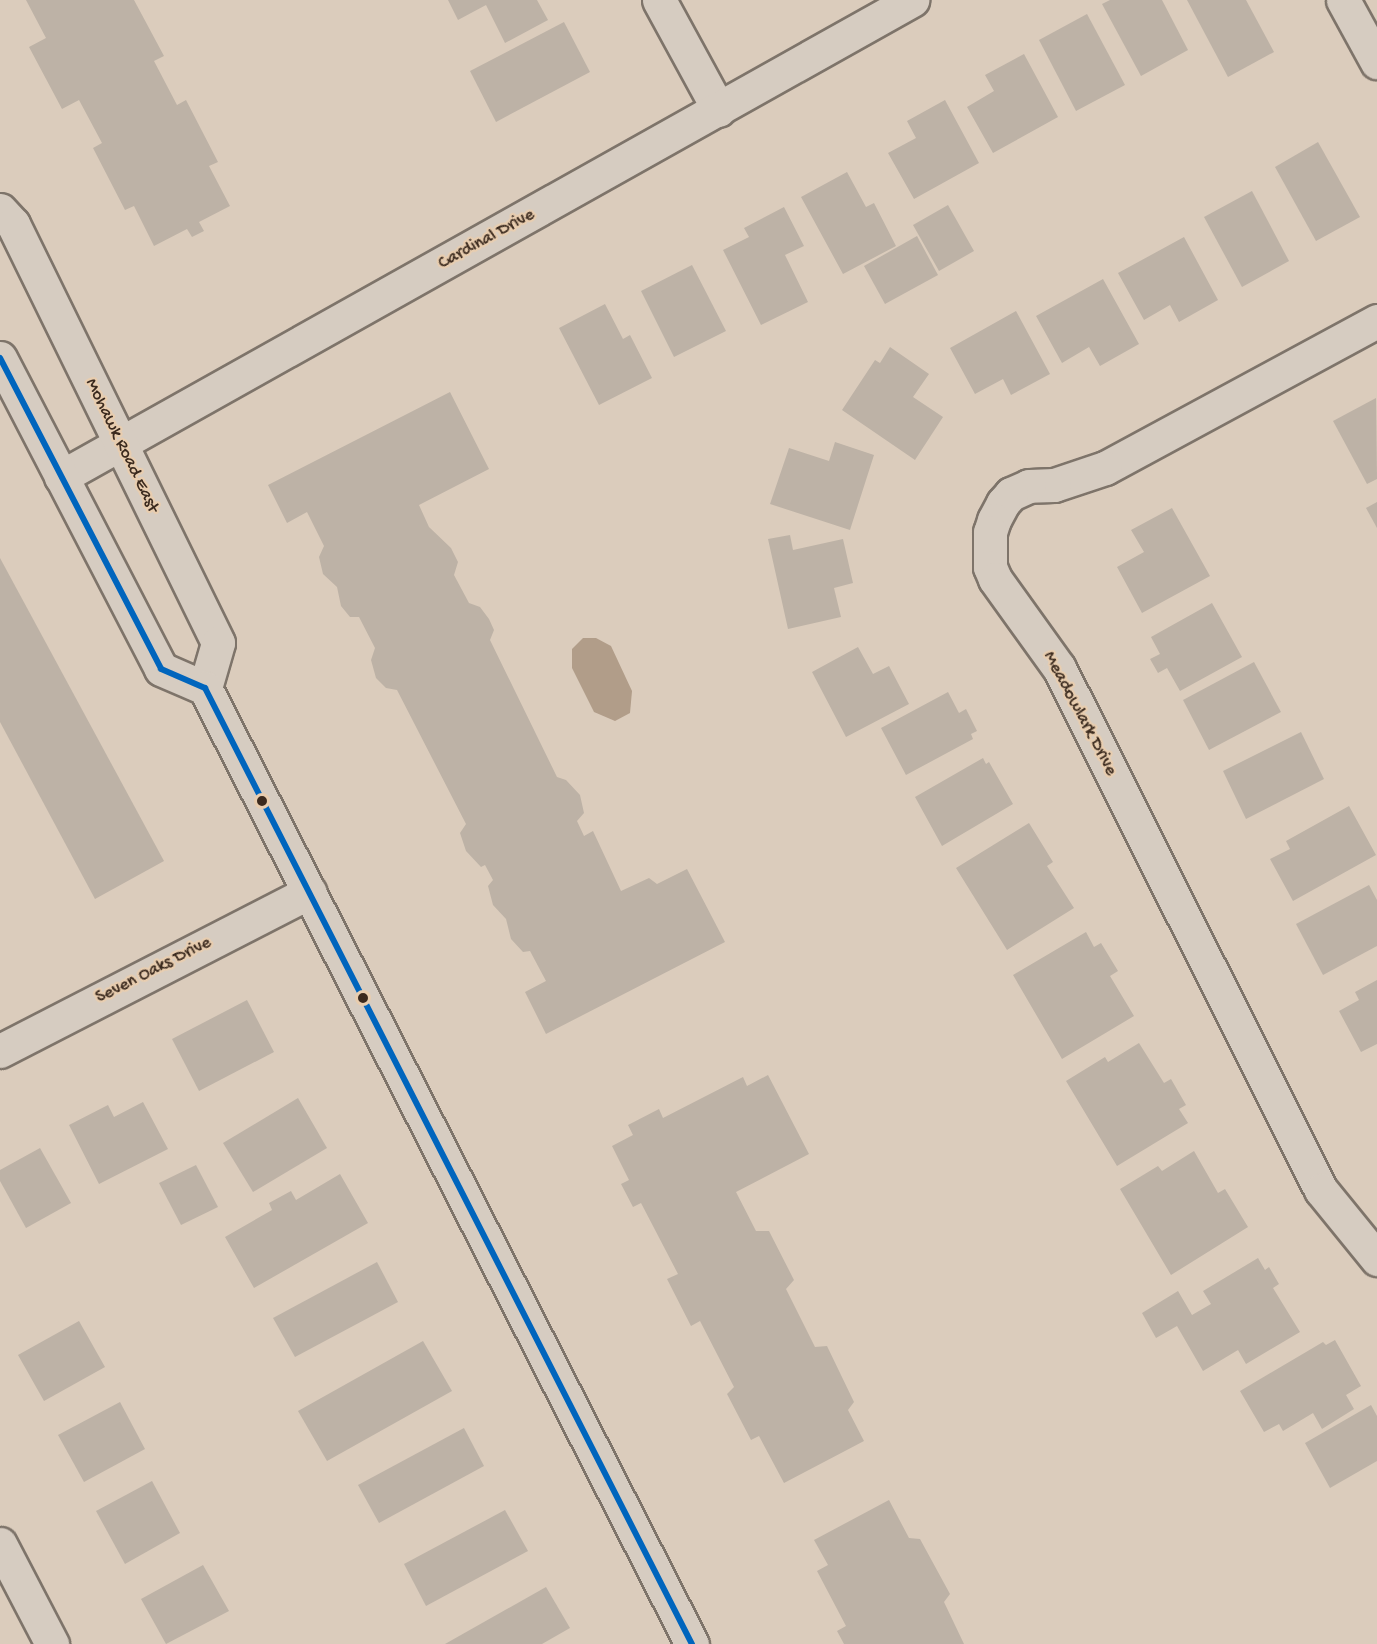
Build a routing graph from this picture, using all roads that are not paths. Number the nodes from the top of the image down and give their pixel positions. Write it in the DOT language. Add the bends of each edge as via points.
graph roads {
  1 [pos="658,0"];
  2 [pos="912,0"];
  3 [pos="1343,0"];
  4 [pos="1377,62"];
  5 [pos="719,110"];
  6 [pos="0,210"];
  7 [pos="1377,321"];
  8 [pos="0,358"];
  9 [pos="120,445"];
  10 [pos="60,477"];
  11 [pos="205,688"];
  12 [pos="309,892"];
  13 [pos="0,1051"];
  14 [pos="1372,1245"];
  15 [pos="0,1544"];
  16 [pos="52,1644"];
  17 [pos="692,1644"];
  1 -- 5 [label="street"];
  2 -- 5 [label="street, Cardinal Drive"];
  3 -- 4 [label="street"];
  5 -- 9 [label="street, Cardinal Drive"];
  6 -- 9 [label="street, Mohawk Road East" via="13,224"];
  7 -- 14 [label="street, Meadowlark Drive" via="1105,468 1011,494 1003,502 990,532 990,567 995,579 1059,668 1321,1190"];
  8 -- 10 [label="street"];
  9 -- 10 [label="street, Cardinal Drive"];
  9 -- 11 [label="street, Mohawk Road East" via="218,643"];
  10 -- 11 [label="street" via="161,669"];
  11 -- 12 [label="street"];
  12 -- 13 [label="street, Seven Oaks Drive"];
  12 -- 17 [label="street"];
  15 -- 16 [label="street"];
}
